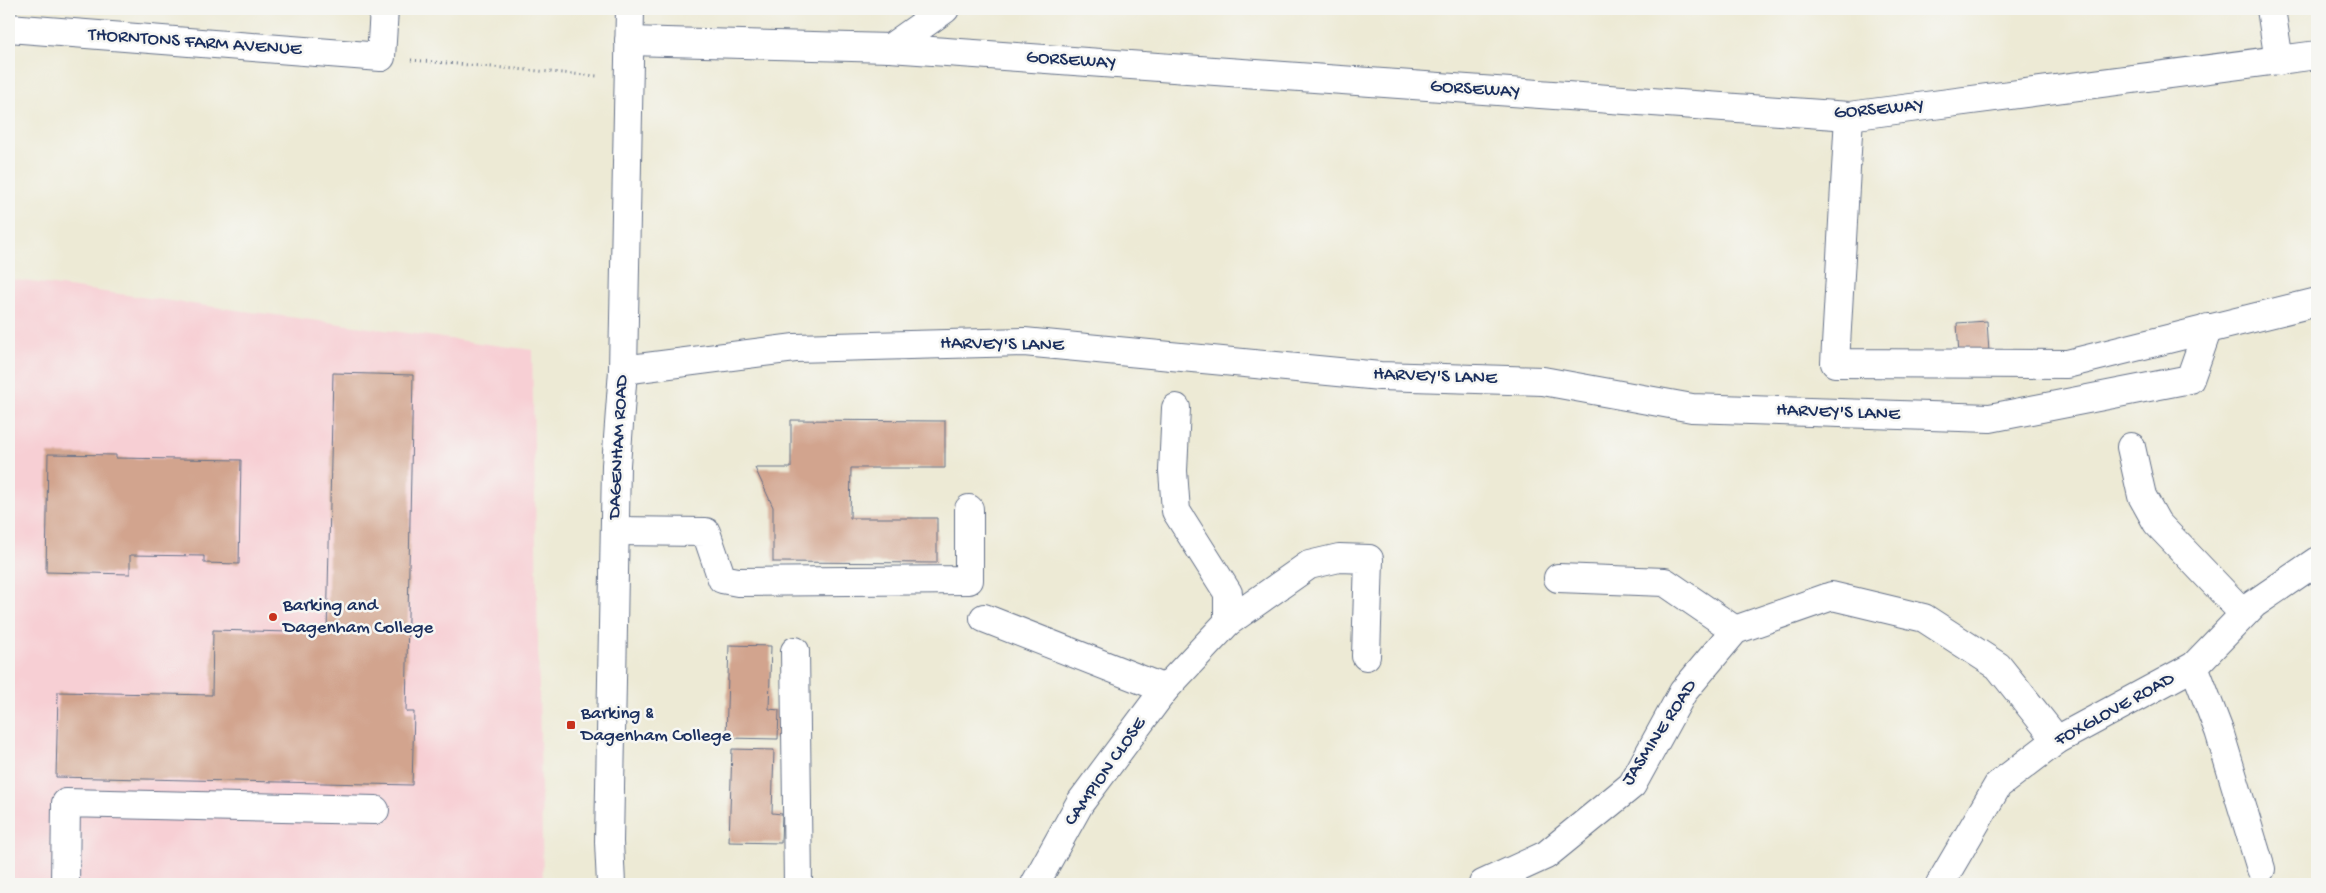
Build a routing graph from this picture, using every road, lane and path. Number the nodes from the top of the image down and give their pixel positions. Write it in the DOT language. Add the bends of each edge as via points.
graph roads {
  1 [pos="384,9"];
  2 [pos="630,9"];
  3 [pos="945,9"];
  4 [pos="2271,9"];
  5 [pos="21,22"];
  6 [pos="630,41"];
  7 [pos="890,48"];
  8 [pos="2317,55"];
  9 [pos="380,57"];
  10 [pos="2279,61"];
  11 [pos="627,79"];
  12 [pos="1849,116"];
  13 [pos="2317,302"];
  14 [pos="2208,328"];
  15 [pos="623,370"];
  16 [pos="1176,408"];
  17 [pos="2131,448"];
  18 [pos="969,508"];
  19 [pos="615,531"];
  20 [pos="2317,561"];
  21 [pos="1558,578"];
  22 [pos="2244,614"];
  23 [pos="984,618"];
  24 [pos="1228,622"];
  25 [pos="1735,630"];
  26 [pos="795,651"];
  27 [pos="1366,656"];
  28 [pos="2194,666"];
  29 [pos="1165,689"];
  30 [pos="2057,740"];
  31 [pos="375,810"];
  32 [pos="2261,870"];
  33 [pos="65,884"];
  34 [pos="611,884"];
  35 [pos="798,884"];
  36 [pos="1036,884"];
  37 [pos="1483,884"];
  38 [pos="1940,884"];
  1 -- 9 [label="street"];
  2 -- 6 [label="street, DAGENHAM ROAD"];
  3 -- 7 [label="street"];
  4 -- 10 [label="street"];
  5 -- 9 [label="street, THORNTONS FARM AVENUE"];
  6 -- 7 [label="street, GORSEWAY"];
  6 -- 11 [label="street, DAGENHAM ROAD"];
  7 -- 12 [label="street, GORSEWAY"];
  8 -- 10 [label="street, GORSEWAY"];
  9 -- 11 [label="path"];
  10 -- 12 [label="street, GORSEWAY"];
  11 -- 15 [label="street, DAGENHAM ROAD"];
  12 -- 14 [label="street" via="1835,363 2068,364"];
  13 -- 14 [label="street"];
  14 -- 15 [label="street, HARVEY'S LANE" via="2190,379 1990,418 1692,408 1543,381 1380,376 1024,342 794,348"];
  15 -- 19 [label="street, DAGENHAM ROAD"];
  16 -- 24 [label="street" via="1173,471 1176,511 1228,593"];
  17 -- 22 [label="street" via="2142,496 2157,523"];
  18 -- 19 [label="street" via="969,580 738,582 722,579 706,532"];
  19 -- 34 [label="street, DAGENHAM ROAD"];
  20 -- 22 [label="street, FOXGLOVE ROAD"];
  21 -- 25 [label="street" via="1665,582"];
  22 -- 28 [label="street, FOXGLOVE ROAD"];
  23 -- 29 [label="street"];
  24 -- 27 [label="street, CAMPION CLOSE" via="1309,564 1339,558 1369,559"];
  24 -- 29 [label="street, CAMPION CLOSE"];
  25 -- 30 [label="street" via="1832,596 1924,618 1998,666"];
  25 -- 37 [label="street, JASMINE ROAD" via="1684,692 1632,785 1546,855"];
  26 -- 35 [label="street"];
  28 -- 30 [label="street, FOXGLOVE ROAD"];
  28 -- 32 [label="street" via="2219,731"];
  29 -- 36 [label="street, CAMPION CLOSE" via="1080,803"];
  30 -- 38 [label="street, FOXGLOVE ROAD" via="1998,785"];
  31 -- 33 [label="street" via="66,803"];
}
